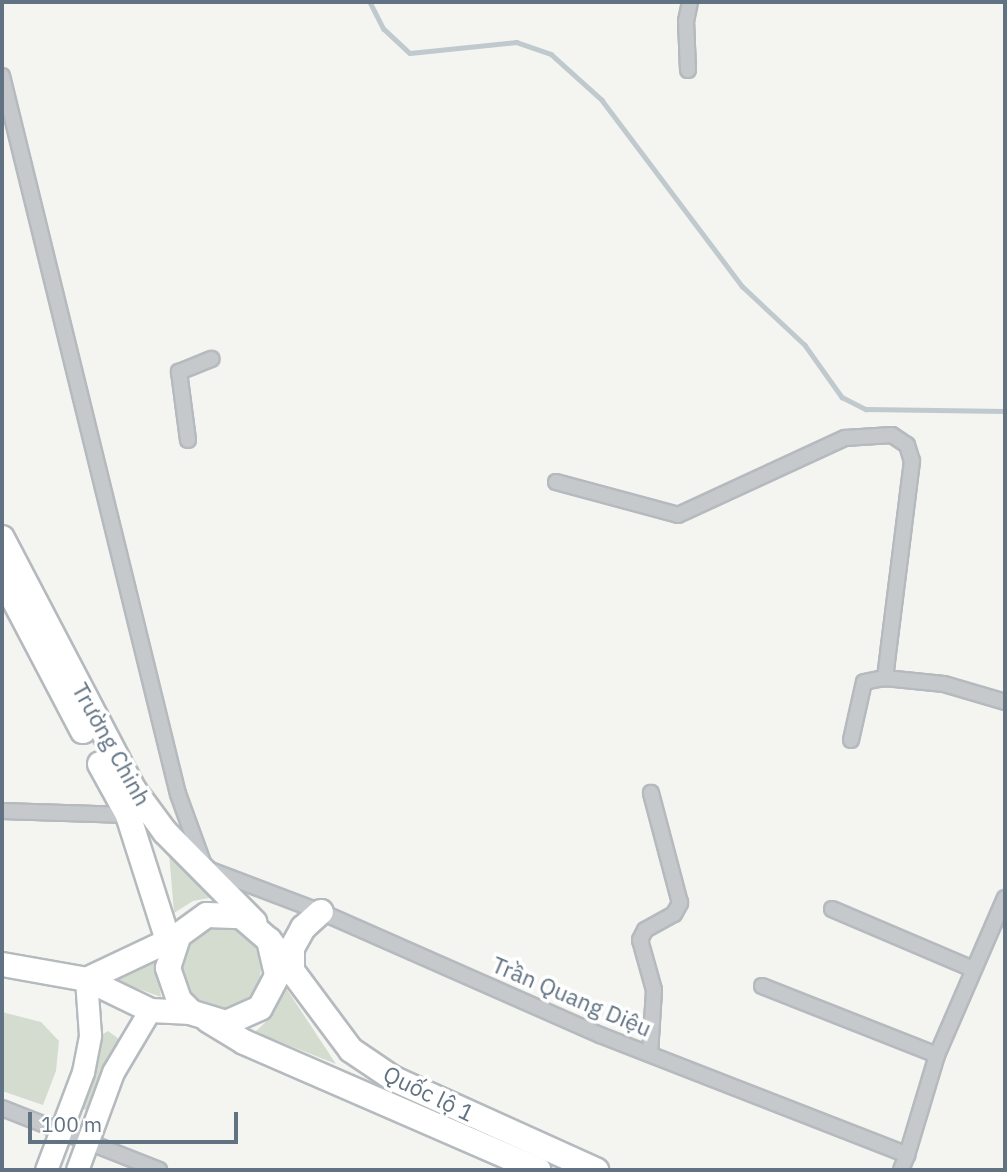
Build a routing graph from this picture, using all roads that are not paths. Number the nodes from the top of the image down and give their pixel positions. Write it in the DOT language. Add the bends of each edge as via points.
graph roads {
  1 [pos="690,2"];
  2 [pos="688,70"];
  3 [pos="2,78"];
  4 [pos="7,121"];
  5 [pos="212,359"];
  6 [pos="188,440"];
  7 [pos="555,482"];
  8 [pos="2,538"];
  9 [pos="2,577"];
  10 [pos="885,678"];
  11 [pos="1005,702"];
  12 [pos="851,740"];
  13 [pos="651,793"];
  14 [pos="2,811"];
  15 [pos="128,816"];
  16 [pos="205,868"];
  17 [pos="1005,898"];
  18 [pos="832,909"];
  19 [pos="321,912"];
  20 [pos="263,932"];
  21 [pos="172,942"];
  22 [pos="2,964"];
  23 [pos="292,968"];
  24 [pos="973,969"];
  25 [pos="86,979"];
  26 [pos="762,986"];
  27 [pos="150,1010"];
  28 [pos="199,1016"];
  29 [pos="650,1054"];
  30 [pos="937,1055"];
  31 [pos="2,1108"];
  32 [pos="61,1130"];
  33 [pos="88,1142"];
  34 [pos="908,1155"];
  35 [pos="46,1170"];
  36 [pos="77,1170"];
  37 [pos="159,1170"];
  38 [pos="538,1170"];
  39 [pos="596,1170"];
  40 [pos="901,1170"];
  1 -- 2 [label="street" via="685,21"];
  3 -- 4 [label="street"];
  4 -- 16 [label="street" via="81,384 178,794"];
  5 -- 6 [label="street" via="179,372"];
  7 -- 10 [label="street" via="678,514 845,438 892,435 907,445 912,461"];
  8 -- 16 [label="highway, Trường Chinh" via="134,790 165,832"];
  9 -- 15 [label="highway, Trường Chinh"];
  10 -- 11 [label="street" via="944,684"];
  10 -- 12 [label="street" via="864,682"];
  13 -- 29 [label="street" via="680,903 674,914 645,930 640,940 653,990"];
  14 -- 15 [label="street"];
  15 -- 21 [label="highway, Trường Chinh"];
  16 -- 19 [label="street, Trần Quang Diệu"];
  16 -- 20 [label="highway, Trường Chinh"];
  17 -- 24 [label="street"];
  18 -- 24 [label="street"];
  19 -- 23 [label="highway" via="303,928 292,948"];
  19 -- 29 [label="street, Trần Quang Diệu"];
  20 -- 21 [label="highway" via="241,916 207,915"];
  20 -- 23 [label="highway, Quốc lộ 1"];
  20 -- 28 [label="highway" via="277,976 266,1001 244,1018"];
  21 -- 25 [label="main road"];
  21 -- 28 [label="highway" via="171,985"];
  22 -- 25 [label="main road"];
  23 -- 39 [label="highway, Quốc lộ 1" via="351,1050 394,1079"];
  24 -- 30 [label="street"];
  25 -- 27 [label="main road"];
  25 -- 32 [label="main road" via="90,1035 83,1072"];
  26 -- 30 [label="street"];
  27 -- 28 [label="main road"];
  27 -- 33 [label="main road" via="113,1072"];
  28 -- 38 [label="highway, Quốc lộ 1" via="244,1042"];
  29 -- 34 [label="street, Trần Quang Diệu"];
  30 -- 34 [label="street"];
  31 -- 32 [label="street"];
  32 -- 33 [label="street"];
  32 -- 35 [label="main road"];
  33 -- 36 [label="main road"];
  33 -- 37 [label="street"];
  34 -- 40 [label="street"];
}
